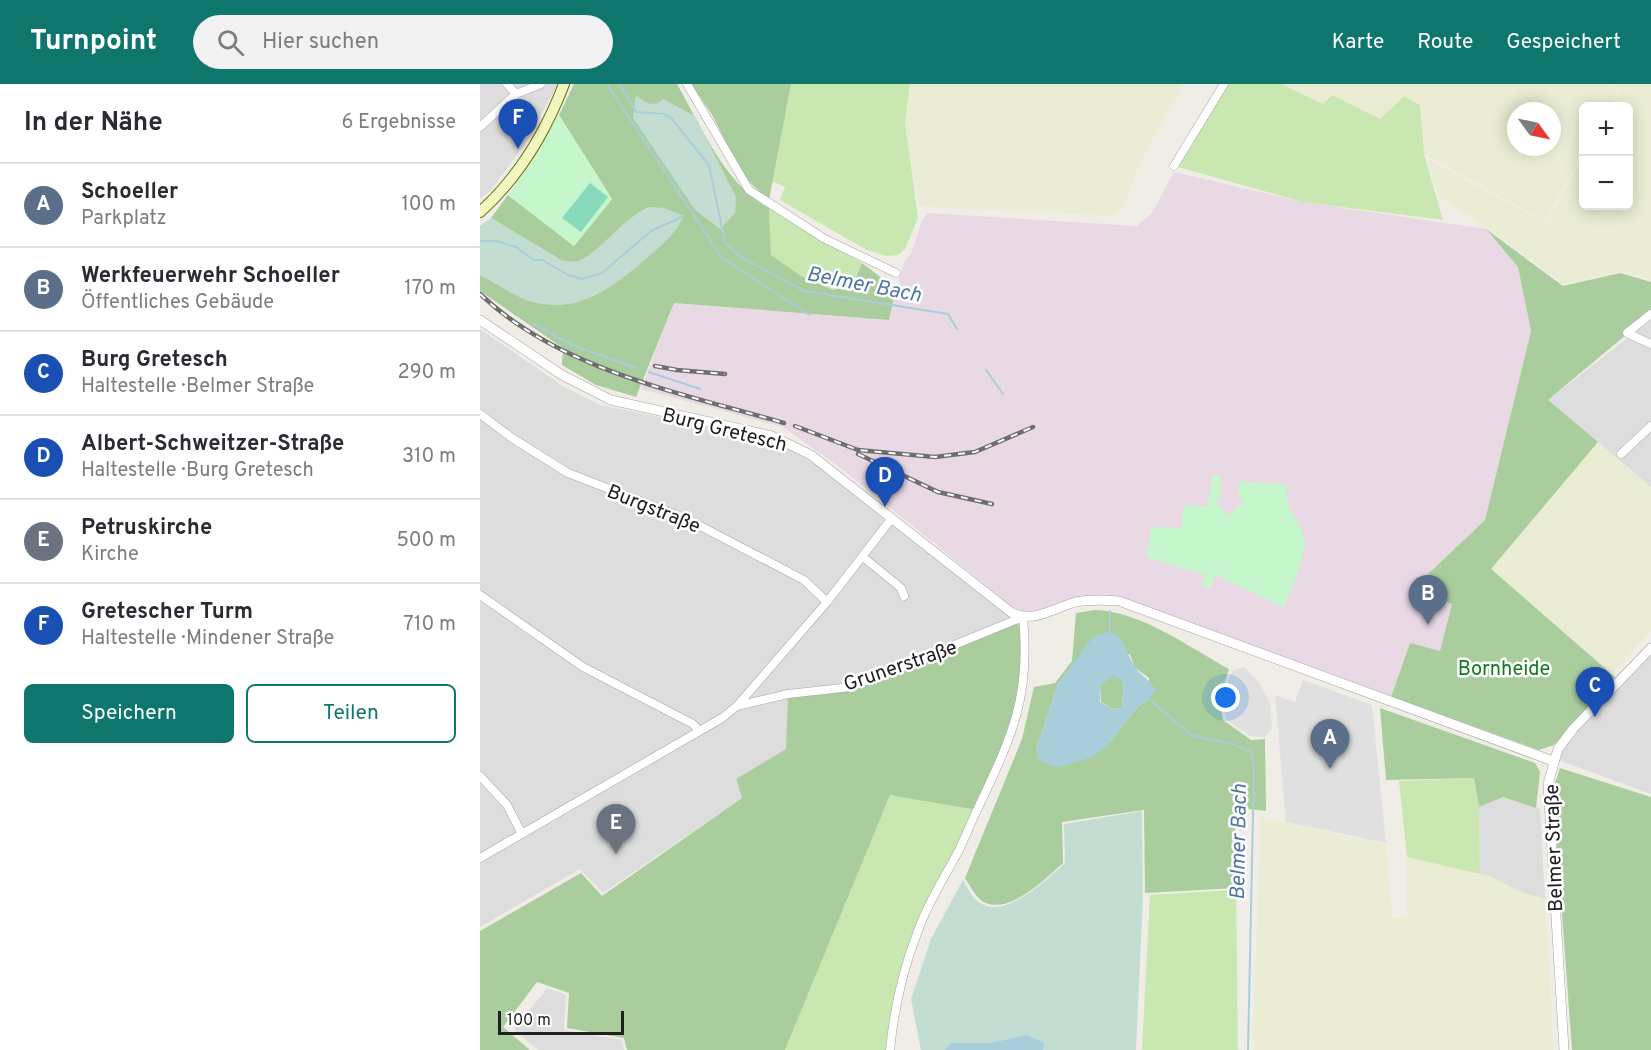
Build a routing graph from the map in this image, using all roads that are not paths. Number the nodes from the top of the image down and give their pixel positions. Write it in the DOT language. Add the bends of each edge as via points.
graph roads {
  1 [pos="507,84"];
  2 [pos="541,84"];
  3 [pos="563,84"];
  4 [pos="687,84"];
  5 [pos="1224,84"];
  6 [pos="516,94"];
  7 [pos="480,127"];
  8 [pos="1174,166"];
  9 [pos="480,212"];
  10 [pos="896,273"];
  11 [pos="1651,314"];
  12 [pos="480,320"];
  13 [pos="1651,344"];
  14 [pos="480,414"];
  15 [pos="1651,426"];
  16 [pos="1621,454"];
  17 [pos="892,518"];
  18 [pos="863,557"];
  19 [pos="480,595"];
  20 [pos="904,596"];
  21 [pos="827,602"];
  22 [pos="1023,617"];
  23 [pos="1651,648"];
  24 [pos="737,706"];
  25 [pos="699,731"];
  26 [pos="1553,761"];
  27 [pos="480,776"];
  28 [pos="522,834"];
  29 [pos="480,858"];
  30 [pos="890,1050"];
  31 [pos="1564,1050"];
  1 -- 6 [label="street"];
  2 -- 6 [label="street"];
  3 -- 9 [label="main road" via="526,158"];
  4 -- 10 [label="street" via="749,190 825,239"];
  5 -- 8 [label="street"];
  6 -- 7 [label="street"];
  11 -- 13 [label="street" via="1627,333"];
  12 -- 17 [label="street, Burg Gretesch" via="562,375 611,400 772,436 792,445 828,467"];
  14 -- 21 [label="street, Burgstraße" via="568,473 687,519 804,580"];
  15 -- 16 [label="street"];
  17 -- 18 [label="street"];
  17 -- 22 [label="street, Burg Gretesch"];
  18 -- 20 [label="street" via="901,588"];
  18 -- 21 [label="street"];
  19 -- 25 [label="street" via="583,667 693,724"];
  21 -- 24 [label="street"];
  22 -- 24 [label="street, Grunerstraße" via="851,687 788,694"];
  22 -- 26 [label="street" via="1037,617 1075,602 1119,601"];
  22 -- 30 [label="street" via="1023,689 1012,734 918,929 904,973"];
  23 -- 26 [label="street, Belmer Straße" via="1573,729"];
  24 -- 25 [label="street"];
  25 -- 28 [label="street"];
  26 -- 31 [label="street, Belmer Straße" via="1548,809"];
  27 -- 28 [label="street" via="507,805"];
  28 -- 29 [label="street"];
}
